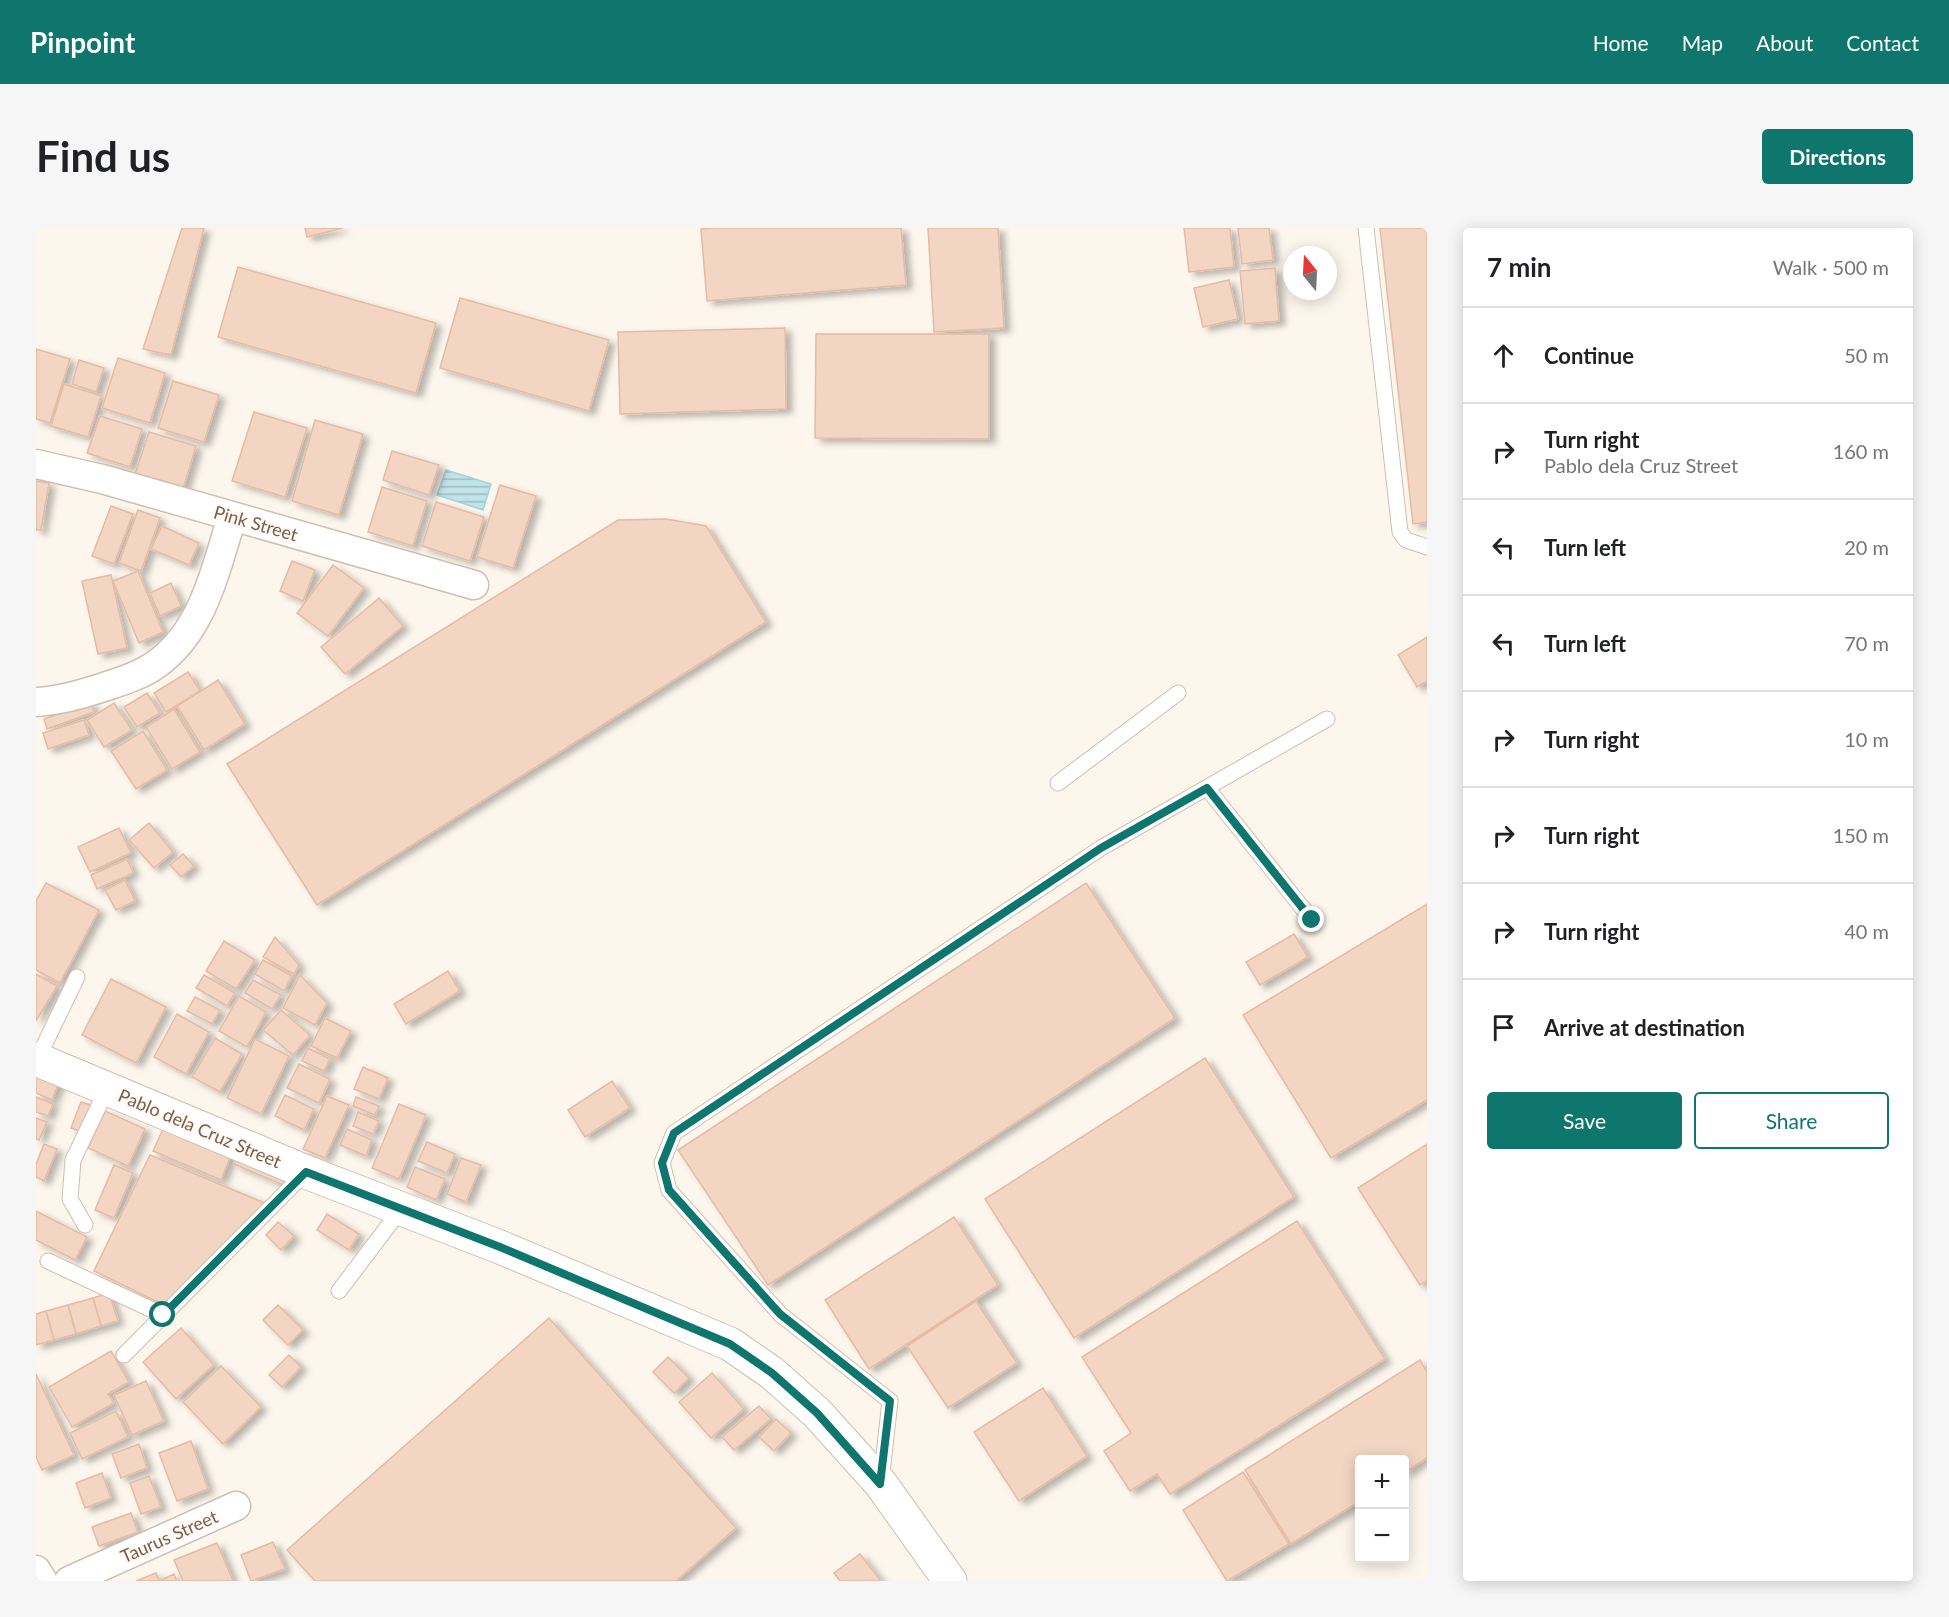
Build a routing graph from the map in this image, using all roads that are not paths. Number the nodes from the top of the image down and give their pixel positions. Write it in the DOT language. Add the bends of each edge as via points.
graph roads {
  1 [pos="1366,228"];
  2 [pos="36,464"];
  3 [pos="232,517"];
  4 [pos="1427,547"];
  5 [pos="474,585"];
  6 [pos="1178,693"];
  7 [pos="36,702"];
  8 [pos="1327,719"];
  9 [pos="1058,783"];
  10 [pos="1207,788"];
  11 [pos="1312,920"];
  12 [pos="77,977"];
  13 [pos="37,1060"];
  14 [pos="107,1089"];
  15 [pos="306,1172"];
  16 [pos="401,1209"];
  17 [pos="85,1226"];
  18 [pos="48,1261"];
  19 [pos="339,1291"];
  20 [pos="163,1315"];
  21 [pos="124,1355"];
  22 [pos="880,1484"];
  23 [pos="236,1506"];
  24 [pos="36,1570"];
  25 [pos="43,1581"];
  26 [pos="69,1581"];
  27 [pos="950,1581"];
  1 -- 4 [label="lane" via="1400,532 1406,540"];
  2 -- 3 [label="street, Pink Street"];
  3 -- 5 [label="street, Pink Street"];
  3 -- 7 [label="street" via="205,600 183,638 158,663 128,680 87,693"];
  6 -- 9 [label="lane"];
  8 -- 10 [label="lane"];
  10 -- 11 [label="lane"];
  10 -- 22 [label="lane" via="1101,848 674,1133 662,1163 669,1190 780,1314 890,1401"];
  12 -- 13 [label="lane"];
  13 -- 14 [label="street, Pablo dela Cruz Street"];
  14 -- 15 [label="street, Pablo dela Cruz Street"];
  14 -- 17 [label="lane" via="73,1160 70,1199"];
  15 -- 16 [label="street, Pablo dela Cruz Street"];
  15 -- 20 [label="lane"];
  16 -- 19 [label="lane"];
  16 -- 22 [label="street, Pablo dela Cruz Street" via="730,1344 772,1373 817,1413"];
  18 -- 20 [label="lane"];
  20 -- 21 [label="lane"];
  22 -- 27 [label="street, Pablo dela Cruz Street"];
  23 -- 26 [label="street, Taurus Street"];
  24 -- 25 [label="street"];
}
